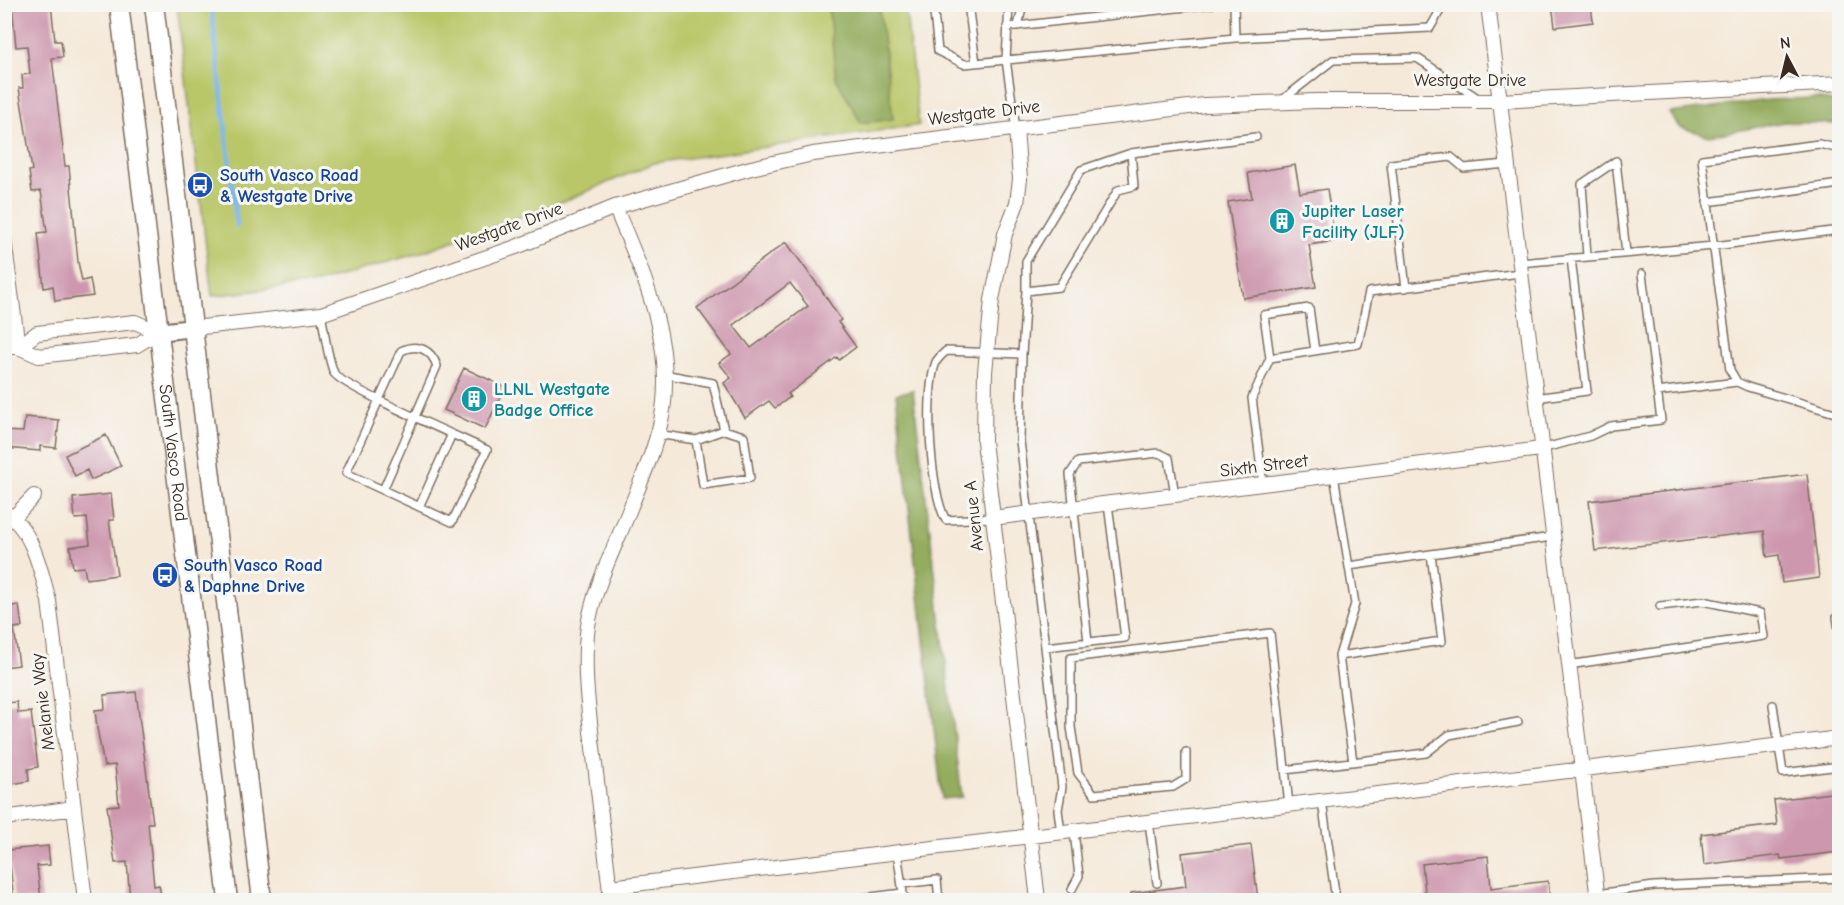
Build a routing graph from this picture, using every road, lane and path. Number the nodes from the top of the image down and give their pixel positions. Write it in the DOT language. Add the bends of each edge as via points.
graph roads {
  1 [pos="119,4"];
  2 [pos="154,4"];
  3 [pos="933,4"];
  4 [pos="968,4"];
  5 [pos="1009,4"];
  6 [pos="1023,4"];
  7 [pos="1213,4"];
  8 [pos="1234,4"];
  9 [pos="1444,4"];
  10 [pos="1488,4"];
  11 [pos="1018,26"];
  12 [pos="1007,27"];
  13 [pos="1235,38"];
  14 [pos="1006,60"];
  15 [pos="976,63"];
  16 [pos="1839,83"];
  17 [pos="1479,99"];
  18 [pos="1499,101"];
  19 [pos="1279,102"];
  20 [pos="1016,129"];
  21 [pos="1256,137"];
  22 [pos="1839,149"];
  23 [pos="1131,153"];
  24 [pos="1507,164"];
  25 [pos="1839,184"];
  26 [pos="1707,202"];
  27 [pos="615,207"];
  28 [pos="1839,230"];
  29 [pos="4,239"];
  30 [pos="1714,246"];
  31 [pos="1626,253"];
  32 [pos="1587,256"];
  33 [pos="1570,258"];
  34 [pos="1519,268"];
  35 [pos="1642,274"];
  36 [pos="1406,288"];
  37 [pos="1026,291"];
  38 [pos="321,314"];
  39 [pos="193,328"];
  40 [pos="158,332"];
  41 [pos="11,347"];
  42 [pos="1315,351"];
  43 [pos="987,354"];
  44 [pos="1022,354"];
  45 [pos="1270,358"];
  46 [pos="663,374"];
  47 [pos="1737,382"];
  48 [pos="1657,392"];
  49 [pos="1535,398"];
  50 [pos="379,399"];
  51 [pos="1838,412"];
  52 [pos="416,417"];
  53 [pos="724,430"];
  54 [pos="452,434"];
  55 [pos="657,434"];
  56 [pos="696,440"];
  57 [pos="1541,449"];
  58 [pos="1334,475"];
  59 [pos="1263,484"];
  60 [pos="383,490"];
  61 [pos="1175,495"];
  62 [pos="34,496"];
  63 [pos="1108,504"];
  64 [pos="419,507"];
  65 [pos="1073,508"];
  66 [pos="1029,513"];
  67 [pos="9,515"];
  68 [pos="992,518"];
  69 [pos="1552,537"];
  70 [pos="1431,554"];
  71 [pos="1349,566"];
  72 [pos="1660,606"];
  73 [pos="1839,616"];
  74 [pos="1839,637"];
  75 [pos="1088,642"];
  76 [pos="1045,647"];
  77 [pos="1340,656"];
  78 [pos="1568,665"];
  79 [pos="1773,705"];
  80 [pos="1518,722"];
  81 [pos="1839,738"];
  82 [pos="1778,746"];
  83 [pos="1186,752"];
  84 [pos="1353,762"];
  85 [pos="1839,766"];
  86 [pos="1581,769"];
  87 [pos="1286,770"];
  88 [pos="1322,801"];
  89 [pos="1289,805"];
  90 [pos="74,808"];
  91 [pos="4,818"];
  92 [pos="1149,822"];
  93 [pos="1068,832"];
  94 [pos="1030,836"];
  95 [pos="897,852"];
  96 [pos="1839,878"];
  97 [pos="1157,883"];
  98 [pos="902,884"];
  99 [pos="1072,889"];
  100 [pos="610,894"];
  101 [pos="903,897"];
  102 [pos="1597,897"];
  103 [pos="85,900"];
  104 [pos="228,900"];
  105 [pos="262,900"];
  106 [pos="846,900"];
  107 [pos="939,900"];
  108 [pos="1038,900"];
  109 [pos="1336,900"];
  1 -- 40 [label="main road, South Vasco Road"];
  2 -- 39 [label="main road, South Vasco Road"];
  3 -- 15 [label="lane" via="938,51 964,64"];
  4 -- 15 [label="lane"];
  5 -- 12 [label="lane"];
  6 -- 11 [label="lane"];
  7 -- 11 [label="lane"];
  8 -- 13 [label="lane"];
  9 -- 13 [label="lane" via="1430,28"];
  10 -- 18 [label="street"];
  11 -- 12 [label="lane"];
  12 -- 14 [label="lane"];
  13 -- 14 [label="lane"];
  14 -- 15 [label="lane"];
  14 -- 20 [label="lane"];
  16 -- 18 [label="street, Westgate Drive"];
  17 -- 18 [label="street, Westgate Drive"];
  17 -- 19 [label="street, Westgate Drive"];
  17 -- 19 [label="lane" via="1417,58 1332,60"];
  18 -- 24 [label="street"];
  19 -- 20 [label="street, Westgate Drive" via="1205,105"];
  20 -- 27 [label="street, Westgate Drive" via="813,154"];
  20 -- 43 [label="street, Avenue A" via="1020,179 1017,203 1005,234 992,300"];
  21 -- 23 [label="lane"];
  22 -- 26 [label="lane" via="1819,144 1702,159"];
  23 -- 37 [label="lane" via="1081,170 1026,261"];
  23 -- 37 [label="lane" via="1134,186 1118,190 1059,287"];
  24 -- 34 [label="street"];
  24 -- 36 [label="lane" via="1464,168 1451,157 1390,164"];
  25 -- 26 [label="lane"];
  26 -- 30 [label="lane"];
  27 -- 38 [label="street, Westgate Drive" via="516,247"];
  27 -- 46 [label="street" via="657,319"];
  28 -- 30 [label="lane"];
  29 -- 41 [label="street"];
  30 -- 31 [label="lane"];
  30 -- 47 [label="lane" via="1730,370"];
  31 -- 32 [label="lane"];
  31 -- 32 [label="lane" via="1616,161 1582,183"];
  32 -- 33 [label="lane"];
  33 -- 34 [label="lane"];
  33 -- 49 [label="lane" via="1587,391"];
  34 -- 36 [label="lane"];
  34 -- 49 [label="street"];
  35 -- 48 [label="lane"];
  36 -- 42 [label="lane" via="1369,292 1358,344"];
  37 -- 44 [label="lane"];
  38 -- 39 [label="street, Westgate Drive"];
  38 -- 50 [label="lane" via="335,375"];
  39 -- 40 [label="street, Westgate Drive"];
  39 -- 105 [label="main road, South Vasco Road"];
  40 -- 41 [label="street" via="137,345 39,356"];
  40 -- 41 [label="street" via="135,322 37,333"];
  40 -- 104 [label="main road, South Vasco Road"];
  42 -- 45 [label="lane"];
  42 -- 45 [label="lane" via="1309,308 1264,315"];
  43 -- 44 [label="lane"];
  43 -- 68 [label="street, Avenue A" via="984,441"];
  43 -- 68 [label="lane" via="946,351 936,361 930,395 930,444 940,510 946,520"];
  44 -- 66 [label="lane" via="1020,441"];
  45 -- 59 [label="lane" via="1252,398"];
  46 -- 53 [label="lane" via="713,383"];
  46 -- 55 [label="street"];
  47 -- 48 [label="lane"];
  47 -- 51 [label="lane"];
  48 -- 57 [label="lane" via="1660,420 1611,426"];
  49 -- 57 [label="street"];
  50 -- 52 [label="lane"];
  50 -- 52 [label="lane" via="401,351 423,348 437,366"];
  50 -- 60 [label="lane" via="346,473"];
  52 -- 54 [label="lane"];
  52 -- 60 [label="lane"];
  53 -- 56 [label="lane"];
  53 -- 56 [label="lane" via="744,436 750,478 703,485"];
  54 -- 64 [label="lane"];
  54 -- 64 [label="lane" via="487,450 452,522"];
  55 -- 56 [label="lane"];
  55 -- 100 [label="street" via="594,598 585,649 587,701"];
  57 -- 58 [label="street, Sixth Street"];
  57 -- 69 [label="street"];
  58 -- 59 [label="street, Sixth Street"];
  58 -- 71 [label="lane"];
  59 -- 61 [label="street, Sixth Street"];
  60 -- 64 [label="lane"];
  61 -- 63 [label="street, Sixth Street"];
  61 -- 65 [label="lane" via="1169,458 1159,453 1078,462 1070,474"];
  62 -- 67 [label="street"];
  63 -- 65 [label="street, Sixth Street"];
  63 -- 75 [label="lane" via="1125,638"];
  65 -- 66 [label="street, Sixth Street"];
  65 -- 75 [label="lane"];
  66 -- 68 [label="street, Sixth Street"];
  66 -- 76 [label="lane"];
  67 -- 90 [label="street, Melanie Way" via="37,556 49,601"];
  68 -- 94 [label="street, Avenue A"];
  69 -- 70 [label="lane"];
  69 -- 78 [label="street"];
  70 -- 71 [label="lane"];
  70 -- 77 [label="lane" via="1442,641"];
  71 -- 77 [label="lane" via="1355,604"];
  72 -- 78 [label="lane" via="1703,601 1760,613 1764,636"];
  73 -- 74 [label="lane"];
  75 -- 76 [label="lane"];
  76 -- 93 [label="lane" via="1062,787 1058,810"];
  77 -- 84 [label="lane"];
  78 -- 86 [label="street"];
  79 -- 82 [label="lane"];
  80 -- 84 [label="lane" via="1449,735 1426,753"];
  81 -- 82 [label="street"];
  82 -- 85 [label="lane" via="1783,773"];
  82 -- 86 [label="street"];
  83 -- 87 [label="lane" via="1186,779 1173,787 1094,794 1078,773 1071,727 1071,658 1270,633"];
  84 -- 87 [label="lane"];
  86 -- 88 [label="street"];
  86 -- 102 [label="street"];
  87 -- 89 [label="lane"];
  88 -- 89 [label="street"];
  88 -- 109 [label="lane"];
  89 -- 92 [label="street"];
  90 -- 91 [label="street"];
  90 -- 103 [label="street, Melanie Way"];
  92 -- 93 [label="street"];
  92 -- 97 [label="lane"];
  93 -- 94 [label="street"];
  93 -- 99 [label="lane" via="1079,876"];
  94 -- 95 [label="street"];
  94 -- 108 [label="street, Avenue A"];
  95 -- 98 [label="lane"];
  95 -- 100 [label="street"];
  96 -- 102 [label="lane" via="1654,886"];
  98 -- 101 [label="lane"];
  98 -- 107 [label="lane" via="937,880"];
  101 -- 106 [label="lane"];
}
